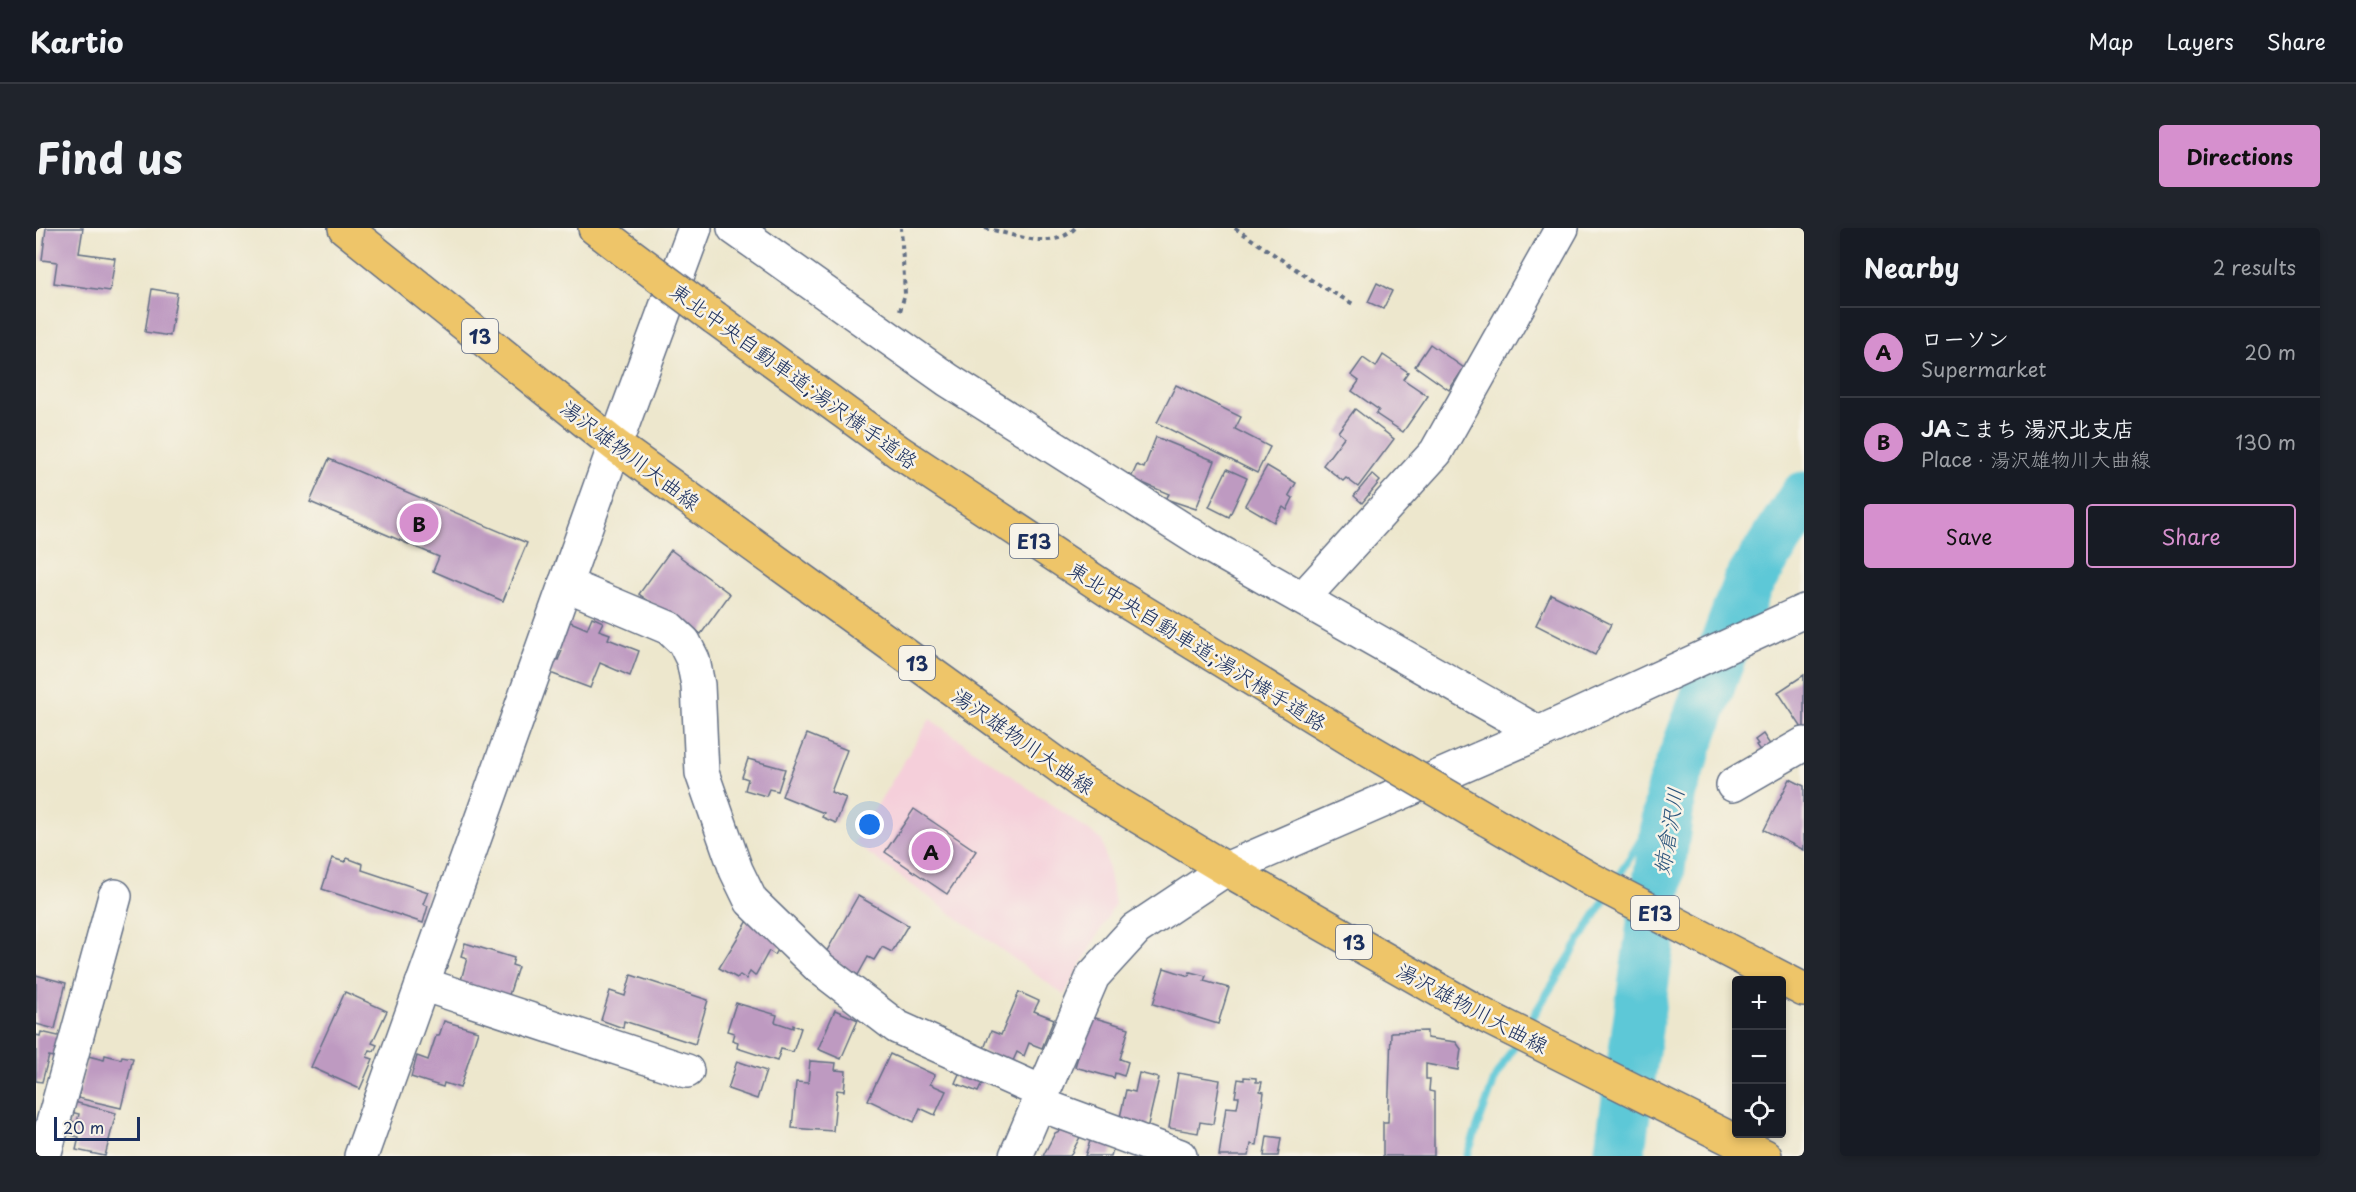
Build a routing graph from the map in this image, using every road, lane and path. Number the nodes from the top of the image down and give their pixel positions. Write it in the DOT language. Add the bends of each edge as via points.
graph roads {
  1 [pos="345,228"];
  2 [pos="596,228"];
  3 [pos="696,228"];
  4 [pos="734,228"];
  5 [pos="902,228"];
  6 [pos="985,228"];
  7 [pos="1075,228"];
  8 [pos="1235,228"];
  9 [pos="1562,228"];
  10 [pos="1355,305"];
  11 [pos="892,340"];
  12 [pos="615,445"];
  13 [pos="565,584"];
  14 [pos="1303,598"];
  15 [pos="1796,614"];
  16 [pos="1539,733"];
  17 [pos="1804,744"];
  18 [pos="1733,785"];
  19 [pos="1226,869"];
  20 [pos="115,896"];
  21 [pos="422,984"];
  22 [pos="1804,990"];
  23 [pos="687,1071"];
  24 [pos="1042,1098"];
  25 [pos="1728,1148"];
  26 [pos="44,1156"];
  27 [pos="361,1156"];
  28 [pos="1016,1156"];
  29 [pos="1180,1156"];
  30 [pos="1765,1156"];
  1 -- 12 [label="main road, 湯沢雄物川大曲線 / 13"];
  2 -- 22 [label="main road, 東北中央自動車道;湯沢横手道路 / E13, bridge" via="899,452 1117,596 1365,748 1592,880"];
  3 -- 12 [label="street"];
  4 -- 11 [label="street"];
  5 -- 11 [label="path" via="905,294"];
  6 -- 7 [label="path" via="1036,240 1057,240"];
  8 -- 10 [label="path"];
  9 -- 14 [label="street" via="1436,452"];
  11 -- 14 [label="street" via="948,380 1206,544"];
  12 -- 13 [label="street"];
  12 -- 19 [label="main road, 湯沢雄物川大曲線 / 13" via="1081,782"];
  13 -- 21 [label="street"];
  13 -- 24 [label="street" via="669,628 684,642 698,685 702,773 751,901 820,968 897,1027"];
  14 -- 16 [label="street"];
  15 -- 16 [label="street"];
  16 -- 19 [label="street"];
  17 -- 18 [label="street"];
  19 -- 24 [label="street" via="1136,929 1098,969"];
  19 -- 25 [label="main road, 湯沢雄物川大曲線 / 13" via="1481,1014 1698,1122"];
  20 -- 26 [label="street"];
  21 -- 23 [label="street"];
  21 -- 27 [label="street"];
  24 -- 28 [label="street"];
  24 -- 29 [label="street"];
  25 -- 30 [label="main road, 湯沢雄物川大曲線 / 13"];
}
